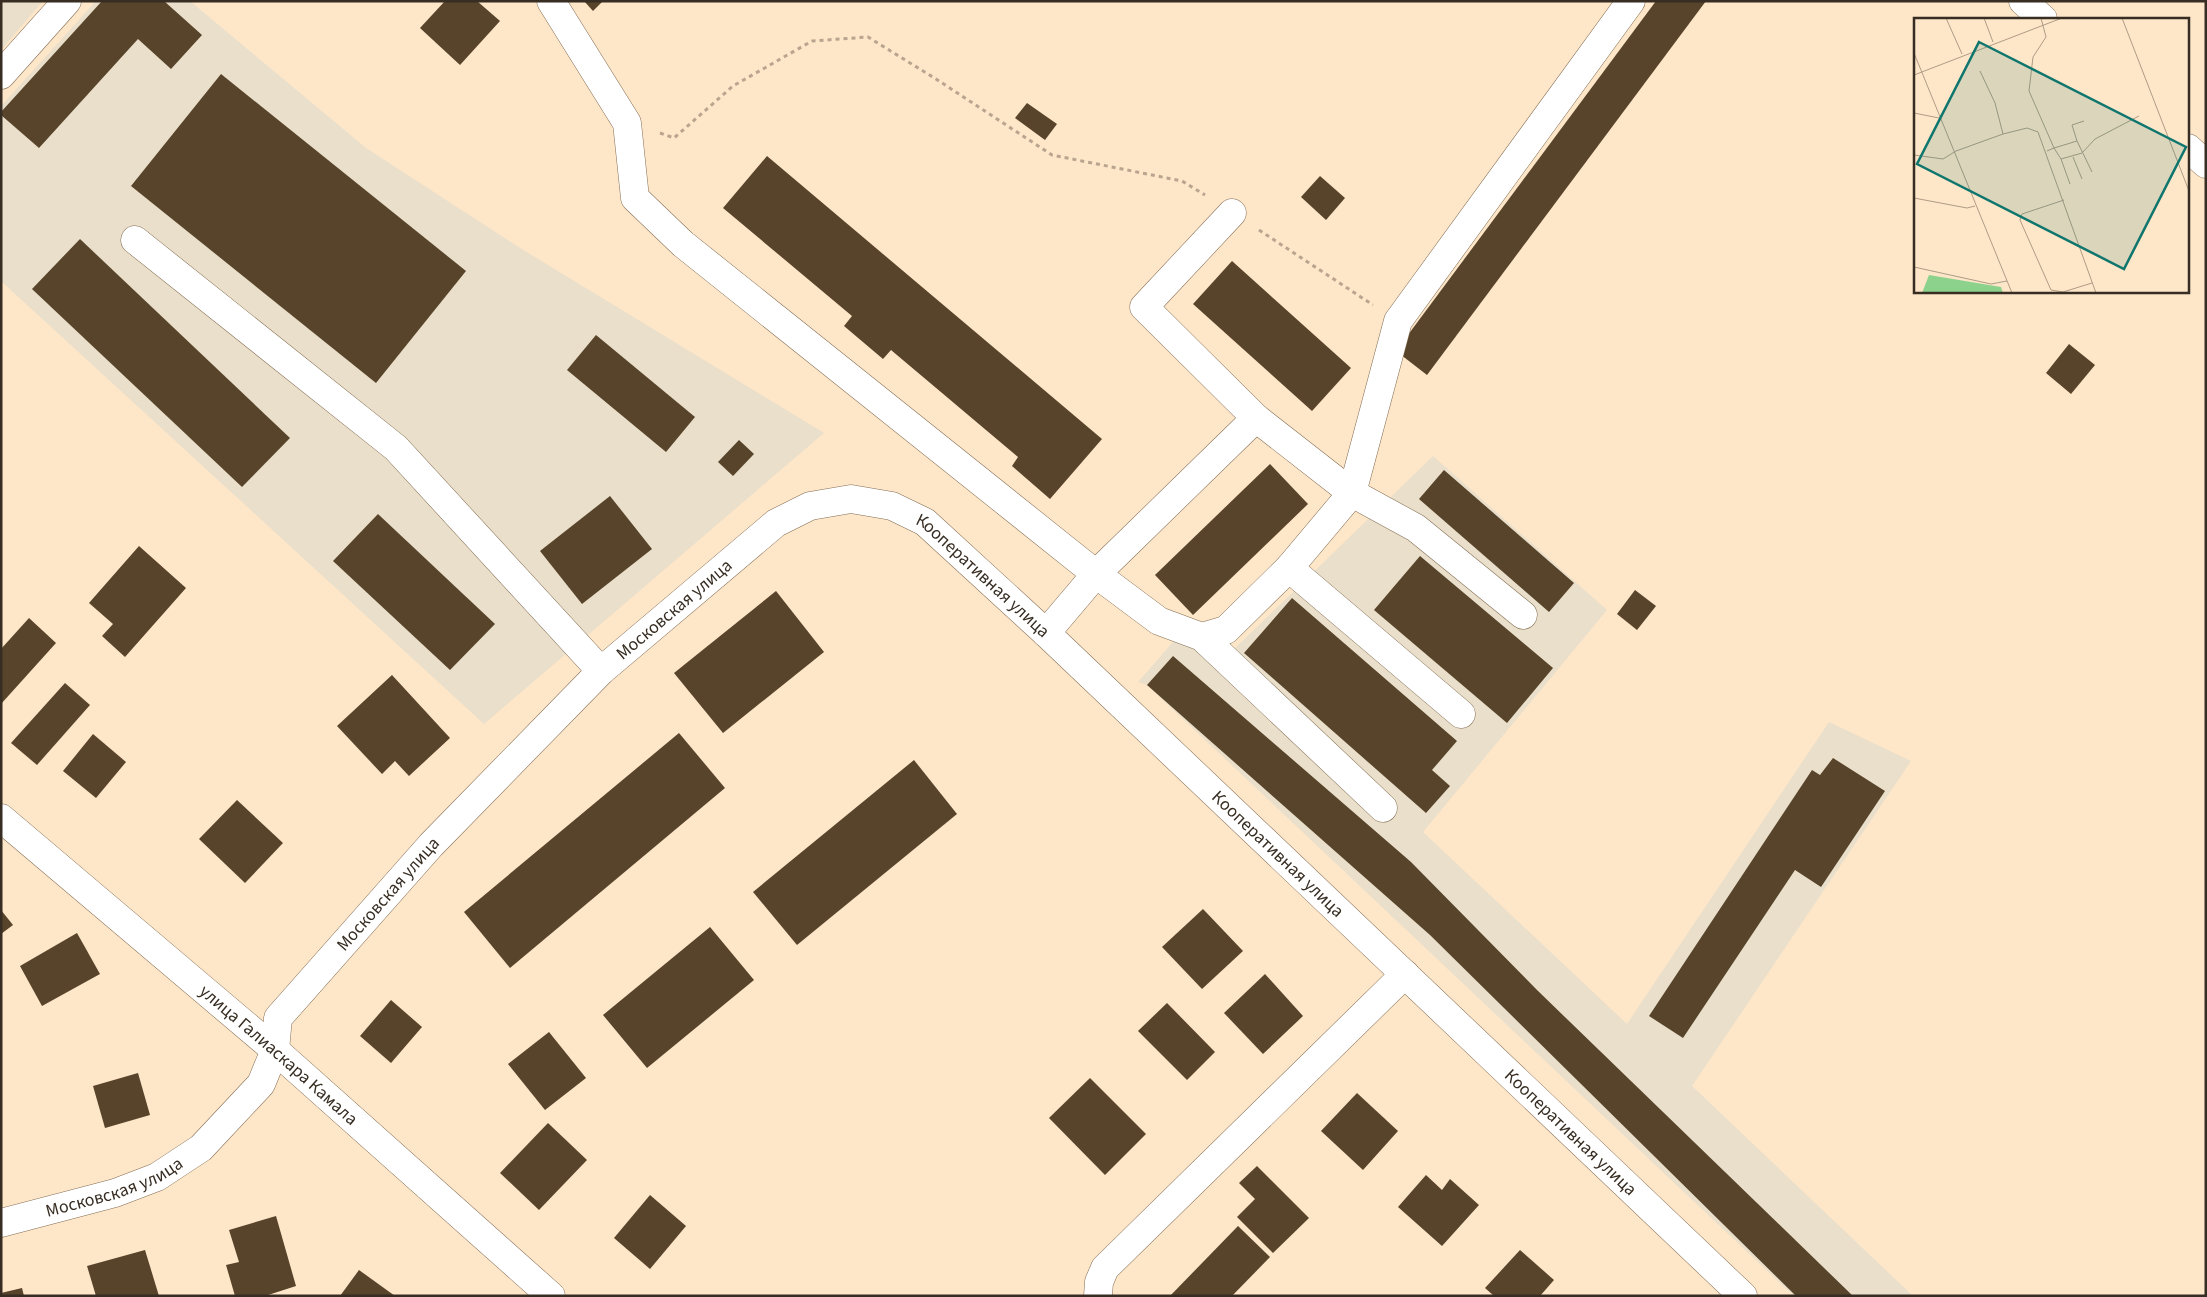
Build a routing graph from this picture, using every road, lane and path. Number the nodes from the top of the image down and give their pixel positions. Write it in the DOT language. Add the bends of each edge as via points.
graph roads {
  1 [pos="67,1"];
  2 [pos="552,1"];
  3 [pos="1631,1"];
  4 [pos="2023,1"];
  5 [pos="2042,18"];
  6 [pos="1,75"];
  7 [pos="627,123"];
  8 [pos="2190,150"];
  9 [pos="2206,164"];
  10 [pos="1232,213"];
  11 [pos="135,240"];
  12 [pos="1398,321"];
  13 [pos="1256,418"];
  14 [pos="1352,493"];
  15 [pos="776,523"];
  16 [pos="1289,568"];
  17 [pos="1096,574"];
  18 [pos="1523,615"];
  19 [pos="1046,633"];
  20 [pos="1202,638"];
  21 [pos="601,671"];
  22 [pos="1461,714"];
  23 [pos="1383,808"];
  24 [pos="1,818"];
  25 [pos="1405,974"];
  26 [pos="275,1050"];
  27 [pos="1,1222"];
  28 [pos="551,1296"];
  29 [pos="1098,1296"];
  30 [pos="1743,1296"];
  1 -- 6 [label="street"];
  2 -- 7 [label="street"];
  3 -- 12 [label="street"];
  4 -- 5 [label="street"];
  7 -- 10 [label="path" via="674,138 733,86 812,41 868,37 1052,155 1182,181"];
  7 -- 17 [label="street" via="635,198 683,244"];
  8 -- 9 [label="street"];
  10 -- 12 [label="path"];
  10 -- 13 [label="street" via="1144,306"];
  11 -- 21 [label="street" via="396,448"];
  12 -- 14 [label="street"];
  13 -- 14 [label="street"];
  13 -- 17 [label="street"];
  14 -- 16 [label="street"];
  14 -- 18 [label="street" via="1416,528"];
  15 -- 19 [label="street, Кооперативная улица" via="810,506 851,499 892,506 925,522"];
  15 -- 21 [label="street, Московская улица"];
  16 -- 20 [label="street" via="1226,630"];
  16 -- 22 [label="street"];
  17 -- 19 [label="street"];
  17 -- 20 [label="street" via="1159,621"];
  19 -- 25 [label="street, Кооперативная улица"];
  20 -- 23 [label="street"];
  21 -- 26 [label="street, Московская улица" via="431,845 278,1018"];
  24 -- 26 [label="street, улица Галиаскара Камала"];
  25 -- 29 [label="street" via="1105,1268"];
  25 -- 30 [label="street, Кооперативная улица"];
  26 -- 27 [label="street, Московская улица" via="261,1084 201,1148 157,1177 115,1193"];
  26 -- 28 [label="street, улица Галиаскара Камала"];
}
